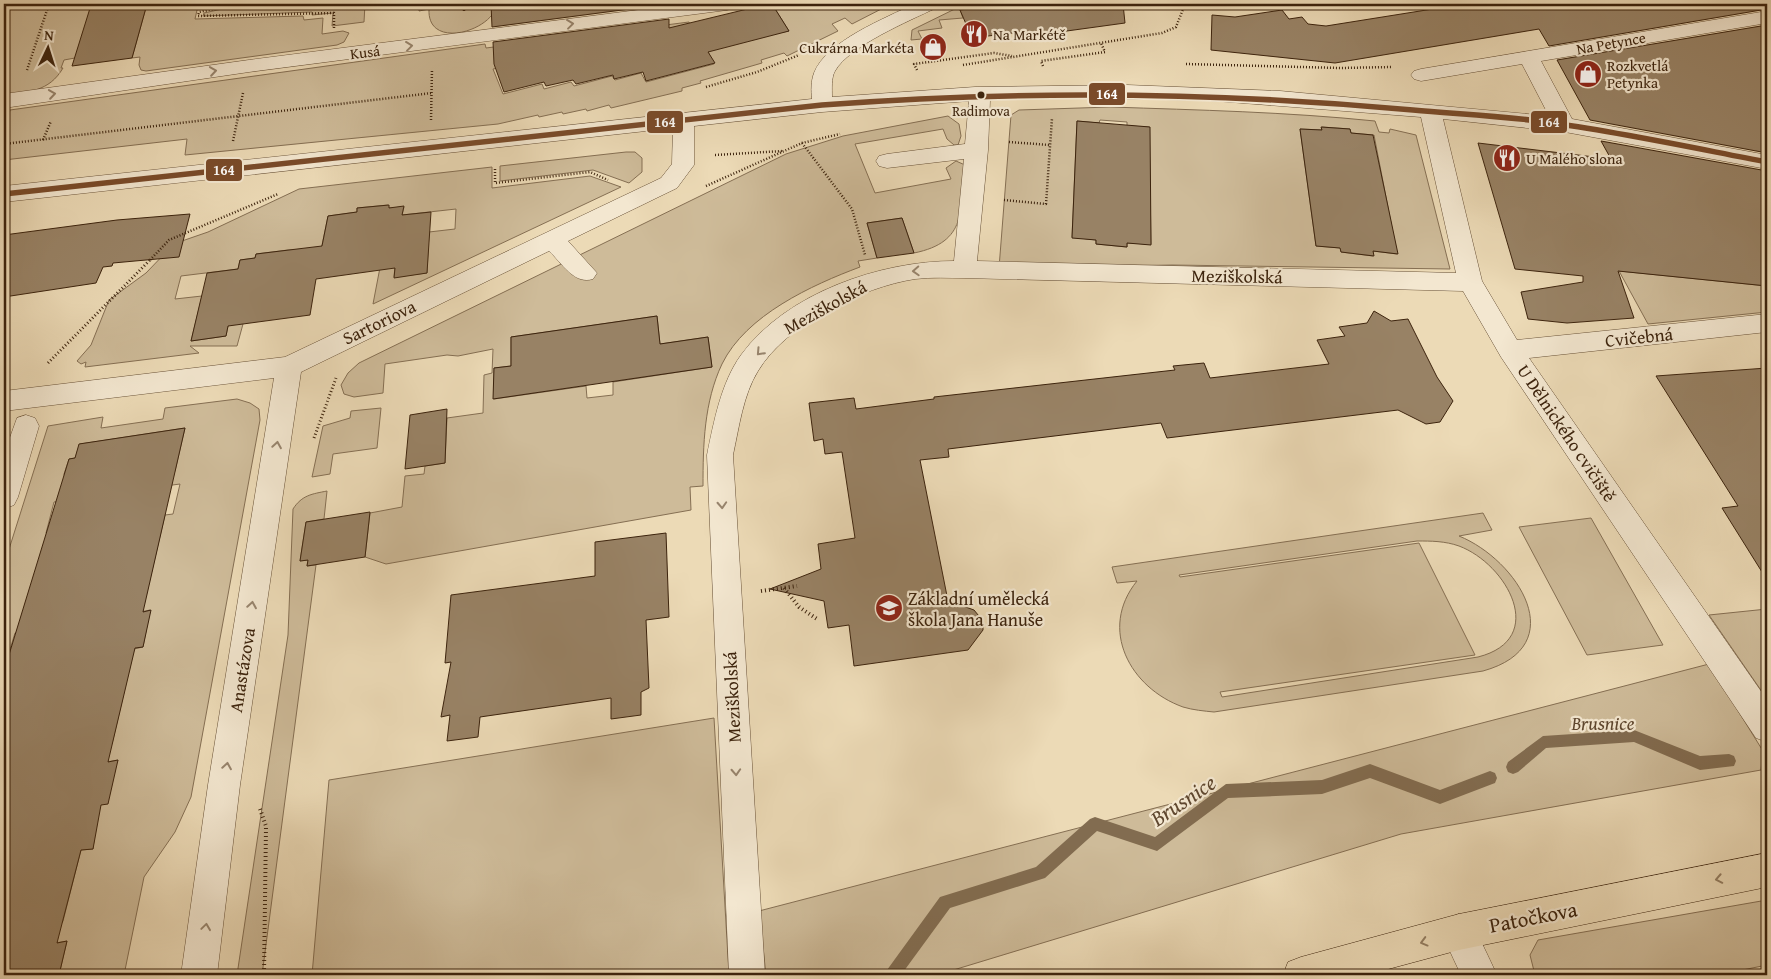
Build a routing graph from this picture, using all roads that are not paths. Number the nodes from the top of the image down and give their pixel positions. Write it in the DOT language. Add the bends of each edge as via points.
graph roads {
  1 [pos="727,4"];
  2 [pos="929,4"];
  3 [pos="1721,7"];
  4 [pos="1767,17"];
  5 [pos="1738,22"];
  6 [pos="1529,58"];
  7 [pos="1421,75"];
  8 [pos="980,94"];
  9 [pos="11,100"];
  10 [pos="822,105"];
  11 [pos="1430,110"];
  12 [pos="684,122"];
  13 [pos="1564,124"];
  14 [pos="977,150"];
  15 [pos="887,161"];
  16 [pos="1767,162"];
  17 [pos="4,194"];
  18 [pos="552,239"];
  19 [pos="965,269"];
  20 [pos="585,273"];
  21 [pos="1470,282"];
  22 [pos="1767,324"];
  23 [pos="1510,350"];
  24 [pos="289,366"];
  25 [pos="4,401"];
  26 [pos="26,426"];
  27 [pos="4,497"];
  28 [pos="1767,727"];
  29 [pos="1767,870"];
  30 [pos="1459,932"];
  31 [pos="198,975"];
  32 [pos="747,975"];
  33 [pos="1301,975"];
  34 [pos="1479,975"];
  9 -- 1 [label="street, Kusá, one-way"];
  2 -- 10 [label="street" via="874,32 836,57 824,72"];
  3 -- 5 [label="street"];
  4 -- 5 [label="street, Na Petynce"];
  5 -- 6 [label="street, Na Petynce"];
  6 -- 7 [label="street, Na Petynce"];
  6 -- 13 [label="street"];
  8 -- 10 [label="street" via="926,95"];
  8 -- 11 [label="street" via="1222,94"];
  8 -- 14 [label="street"];
  10 -- 12 [label="street"];
  11 -- 13 [label="street"];
  11 -- 21 [label="street, U Dělnického cvičiště"];
  12 -- 17 [label="street"];
  12 -- 18 [label="street, Sartoriova" via="683,165 669,184"];
  13 -- 16 [label="street"];
  14 -- 15 [label="street"];
  14 -- 19 [label="street"];
  18 -- 20 [label="street"];
  18 -- 24 [label="street, Sartoriova"];
  19 -- 21 [label="street, Meziškolská"];
  19 -- 32 [label="street, Meziškolská, one-way" via="910,271 872,281 783,326 750,362 731,408 720,455"];
  21 -- 23 [label="street, U Dělnického cvičiště"];
  22 -- 23 [label="street, Cvičebná"];
  23 -- 28 [label="street, U Dělnického cvičiště"];
  24 -- 25 [label="street, Sartoriova"];
  31 -- 24 [label="street, Anastázova, one-way"];
  26 -- 27 [label="street"];
  29 -- 30 [label="main road, Patočkova, one-way"];
  30 -- 33 [label="main road, Patočkova, one-way"];
  30 -- 34 [label="street"];
}
